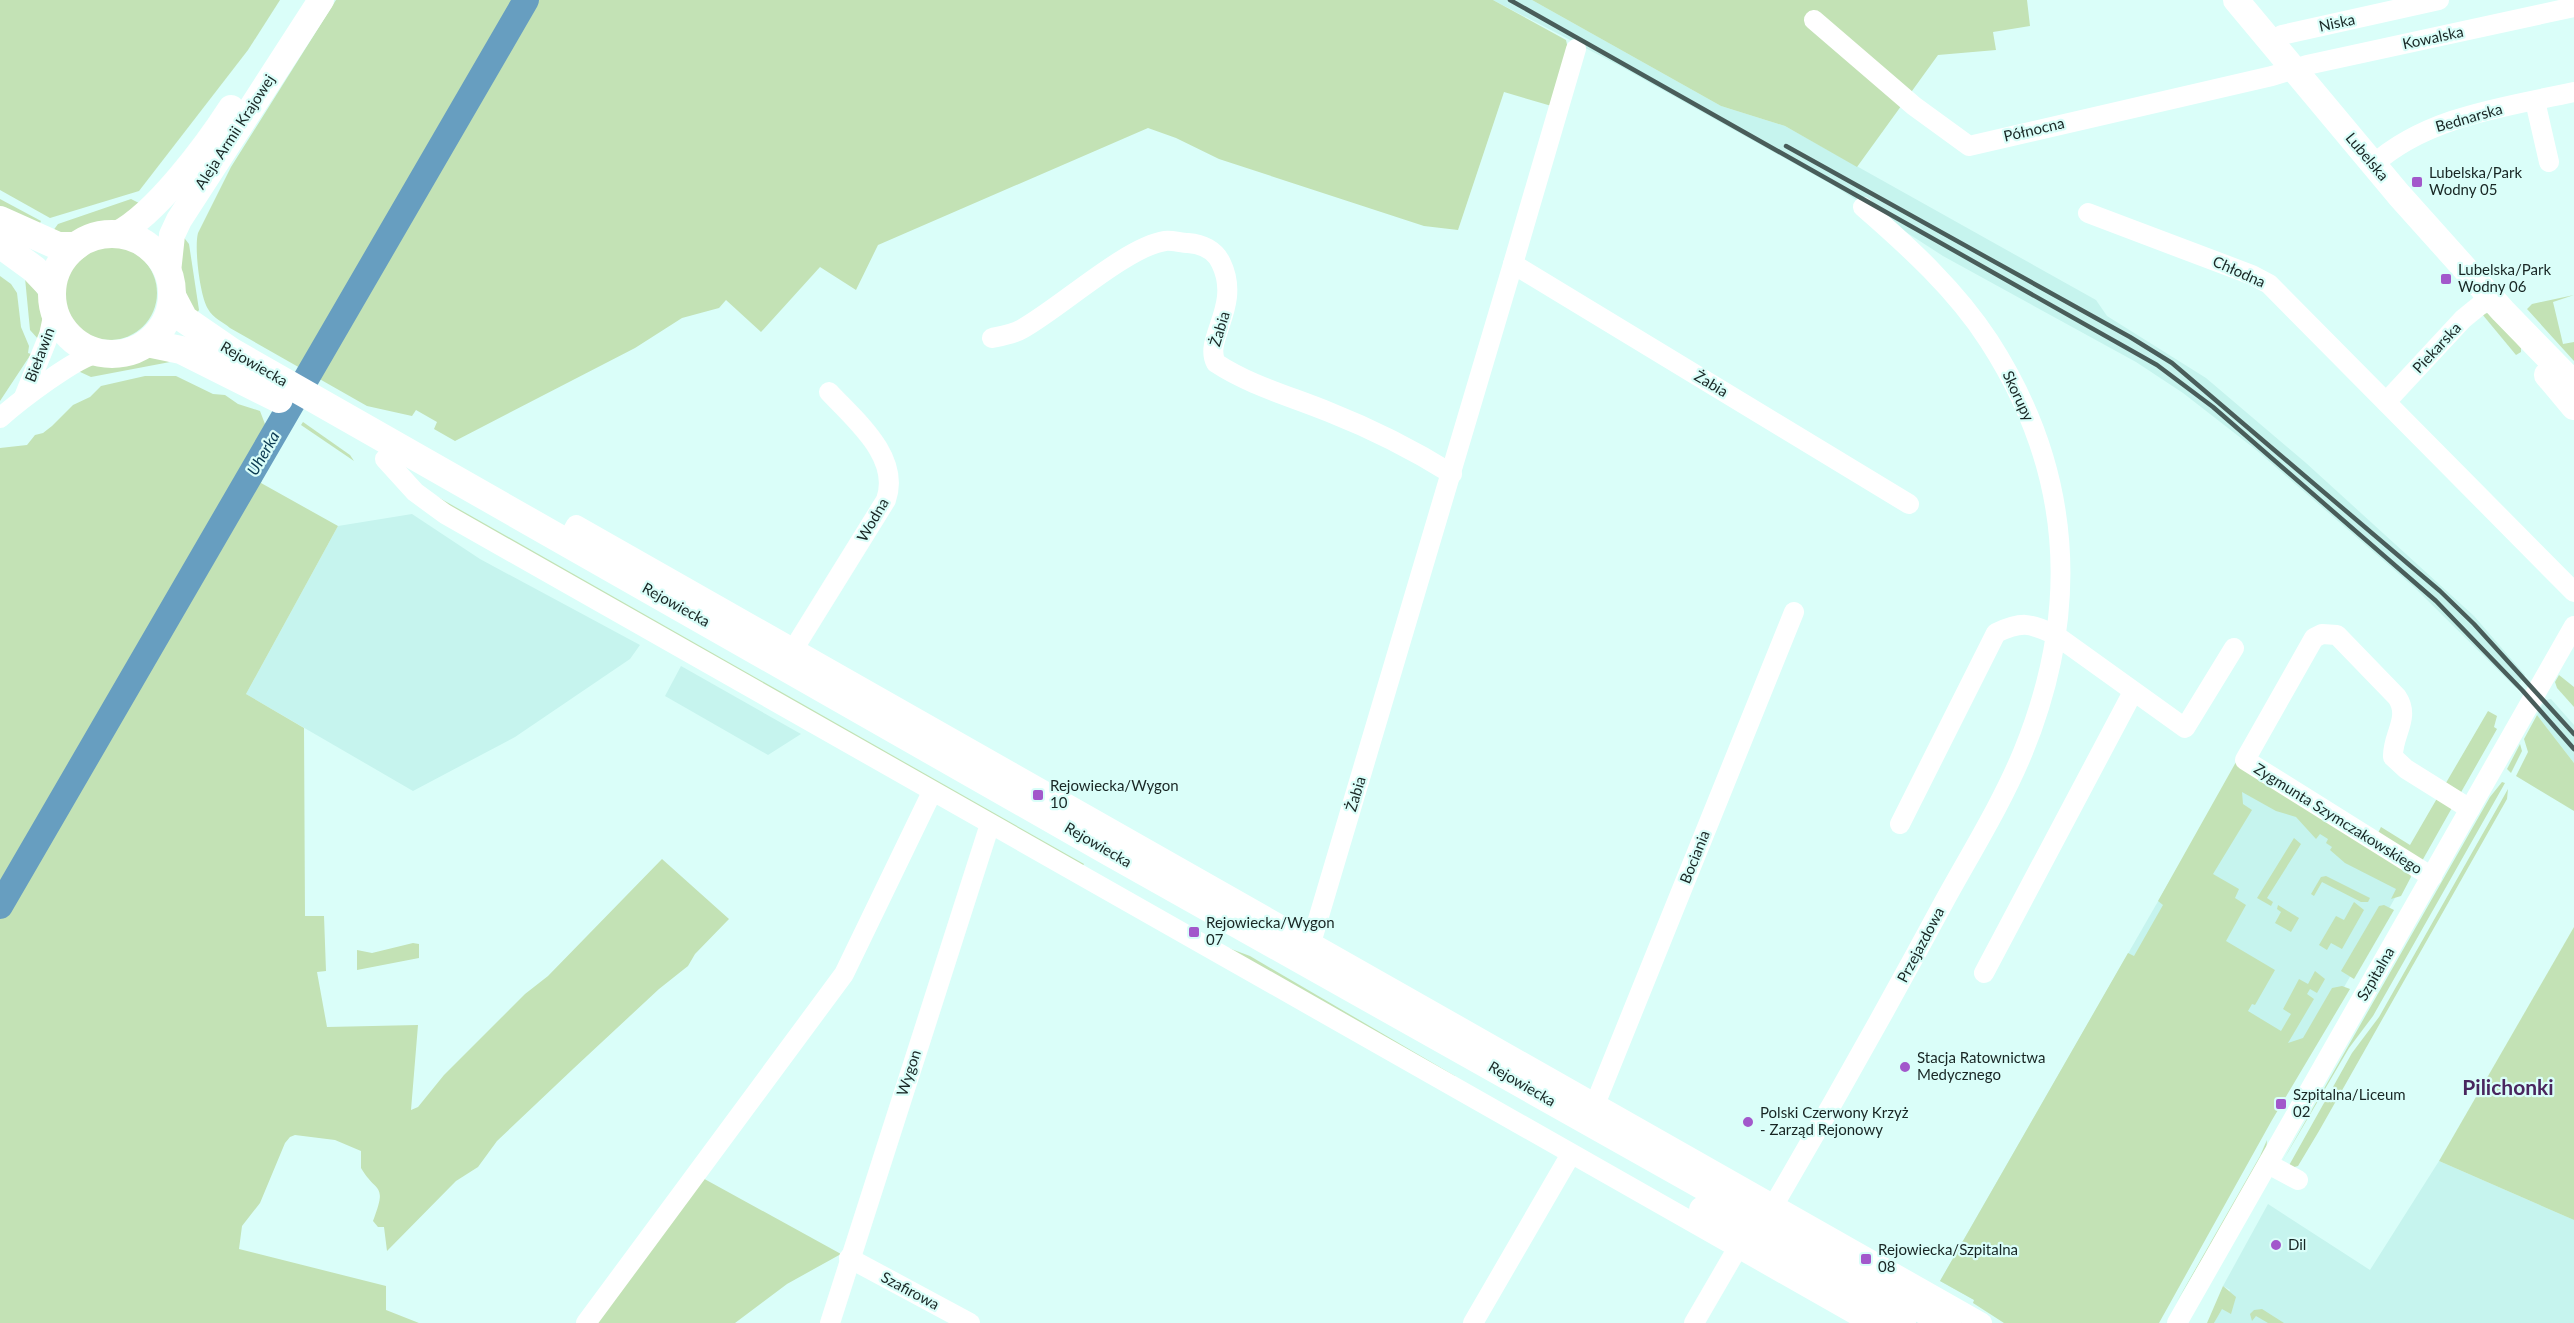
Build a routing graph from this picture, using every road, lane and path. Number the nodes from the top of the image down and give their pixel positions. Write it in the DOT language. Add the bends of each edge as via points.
graph roads {
  1 [pos="303,0"];
  2 [pos="321,0"];
  3 [pos="2236,0"];
  4 [pos="2439,0"];
  5 [pos="2574,7"];
  6 [pos="1814,20"];
  7 [pos="2271,42"];
  8 [pos="1576,49"];
  9 [pos="2293,69"];
  10 [pos="259,79"];
  11 [pos="2574,92"];
  12 [pos="2535,101"];
  13 [pos="2549,162"];
  14 [pos="2373,165"];
  15 [pos="1863,207"];
  16 [pos="2088,213"];
  17 [pos="0,220"];
  18 [pos="117,234"];
  19 [pos="0,244"];
  20 [pos="76,246"];
  21 [pos="1513,264"];
  22 [pos="170,284"];
  23 [pos="53,300"];
  24 [pos="2497,304"];
  25 [pos="992,338"];
  26 [pos="147,343"];
  27 [pos="99,353"];
  28 [pos="2574,384"];
  29 [pos="280,390"];
  30 [pos="829,392"];
  31 [pos="24,397"];
  32 [pos="2386,402"];
  33 [pos="310,406"];
  34 [pos="2574,407"];
  35 [pos="0,418"];
  36 [pos="385,459"];
  37 [pos="1452,474"];
  38 [pos="1909,504"];
  39 [pos="571,534"];
  40 [pos="2574,592"];
  41 [pos="1794,612"];
  42 [pos="2574,626"];
  43 [pos="2054,634"];
  44 [pos="2234,648"];
  45 [pos="794,650"];
  46 [pos="2133,692"];
  47 [pos="932,792"];
  48 [pos="2470,809"];
  49 [pos="990,824"];
  50 [pos="1900,824"];
  51 [pos="2432,878"];
  52 [pos="1311,943"];
  53 [pos="1984,974"];
  54 [pos="1596,1102"];
  55 [pos="1571,1154"];
  56 [pos="2268,1164"];
  57 [pos="2298,1180"];
  58 [pos="1755,1227"];
  59 [pos="849,1258"];
  60 [pos="586,1323"];
  61 [pos="830,1323"];
  62 [pos="970,1323"];
  63 [pos="1473,1323"];
  64 [pos="1694,1323"];
  65 [pos="1870,1323"];
  66 [pos="1902,1323"];
  67 [pos="1947,1323"];
  68 [pos="1982,1323"];
  69 [pos="2177,1323"];
  1 -- 10 [label="main road, Aleja Armii Krajowej"];
  2 -- 10 [label="main road, Aleja Armii Krajowej"];
  3 -- 7 [label="main road, Lubelska"];
  4 -- 7 [label="street, Niska" via="2282,35"];
  5 -- 9 [label="street, Kowalska"];
  6 -- 9 [label="street, Północna" via="1914,106 1969,146"];
  7 -- 9 [label="main road, Lubelska"];
  8 -- 21 [label="street, Żabia"];
  9 -- 14 [label="main road, Lubelska"];
  10 -- 18 [label="main road, Aleja Armii Krajowej" via="145,214"];
  10 -- 22 [label="main road, Aleja Armii Krajowej" via="175,227 169,248"];
  11 -- 12 [label="street, Bednarska"];
  12 -- 13 [label="street"];
  12 -- 14 [label="street, Bednarska" via="2426,131 2386,153"];
  14 -- 24 [label="main road, Lubelska"];
  15 -- 43 [label="street, Skorupy" via="1940,279 1969,314 1999,358 2027,416 2044,455 2060,538 2062,589"];
  16 -- 32 [label="street, Chłodna" via="2268,284"];
  17 -- 20 [label="highway" via="58,246"];
  18 -- 20 [label="highway" via="95,236"];
  18 -- 22 [label="highway" via="153,250"];
  19 -- 23 [label="highway" via="34,269"];
  20 -- 23 [label="highway" via="59,264"];
  21 -- 37 [label="street, Żabia"];
  21 -- 38 [label="street, Żabia"];
  22 -- 26 [label="highway" via="162,327"];
  22 -- 29 [label="highway, Rejowiecka" via="178,310 194,328"];
  23 -- 27 [label="highway" via="67,334 76,343"];
  23 -- 31 [label="street, Bieławin" via="49,335"];
  24 -- 28 [label="main road, Lubelska"];
  24 -- 32 [label="street, Piekarska" via="2463,319"];
  24 -- 34 [label="main road, Lubelska" via="2540,367"];
  25 -- 37 [label="street, Żabia" via="1020,331 1135,253 1165,241 1208,248 1220,261 1229,300 1213,349 1216,363 1252,384 1405,444"];
  26 -- 27 [label="highway" via="124,353"];
  26 -- 29 [label="highway, Rejowiecka" via="181,350"];
  27 -- 31 [label="street, Bieławin" via="85,357"];
  29 -- 33 [label="highway, Rejowiecka"];
  30 -- 45 [label="street, Wodna" via="868,433 880,453 891,486"];
  31 -- 35 [label="street, Bieławin"];
  32 -- 40 [label="street, Chłodna"];
  33 -- 36 [label="highway, Rejowiecka"];
  33 -- 39 [label="highway, Rejowiecka"];
  36 -- 47 [label="street" via="416,492 445,514"];
  36 -- 58 [label="highway, Rejowiecka" via="1198,919"];
  37 -- 52 [label="street, Żabia"];
  39 -- 45 [label="street"];
  39 -- 58 [label="highway, Rejowiecka"];
  41 -- 54 [label="street, Bociania"];
  42 -- 48 [label="street, Szpitalna"];
  43 -- 46 [label="street"];
  43 -- 50 [label="street" via="2031,624 2015,624 1996,633"];
  43 -- 58 [label="street, Przejazdowa" via="2033,723 2010,781 1878,1026"];
  44 -- 46 [label="street" via="2185,728"];
  45 -- 52 [label="street"];
  46 -- 53 [label="street"];
  47 -- 49 [label="street"];
  47 -- 60 [label="street" via="844,974"];
  48 -- 51 [label="street, Szpitalna"];
  48 -- 51 [label="street, Zygmunta Szymczakowskiego" via="2393,758 2403,706 2337,635 2329,633 2314,638 2245,760"];
  49 -- 55 [label="street"];
  49 -- 59 [label="street, Wygon"];
  51 -- 56 [label="street, Szpitalna"];
  52 -- 54 [label="street"];
  54 -- 58 [label="street"];
  55 -- 58 [label="street"];
  55 -- 63 [label="street"];
  56 -- 57 [label="street"];
  56 -- 69 [label="street, Szpitalna"];
  58 -- 64 [label="street, Przejazdowa"];
  58 -- 65 [label="street"];
  58 -- 66 [label="highway, Rejowiecka"];
  58 -- 67 [label="highway, Rejowiecka"];
  58 -- 68 [label="street"];
  59 -- 61 [label="street, Wygon"];
  59 -- 62 [label="street, Szafirowa"];
}
